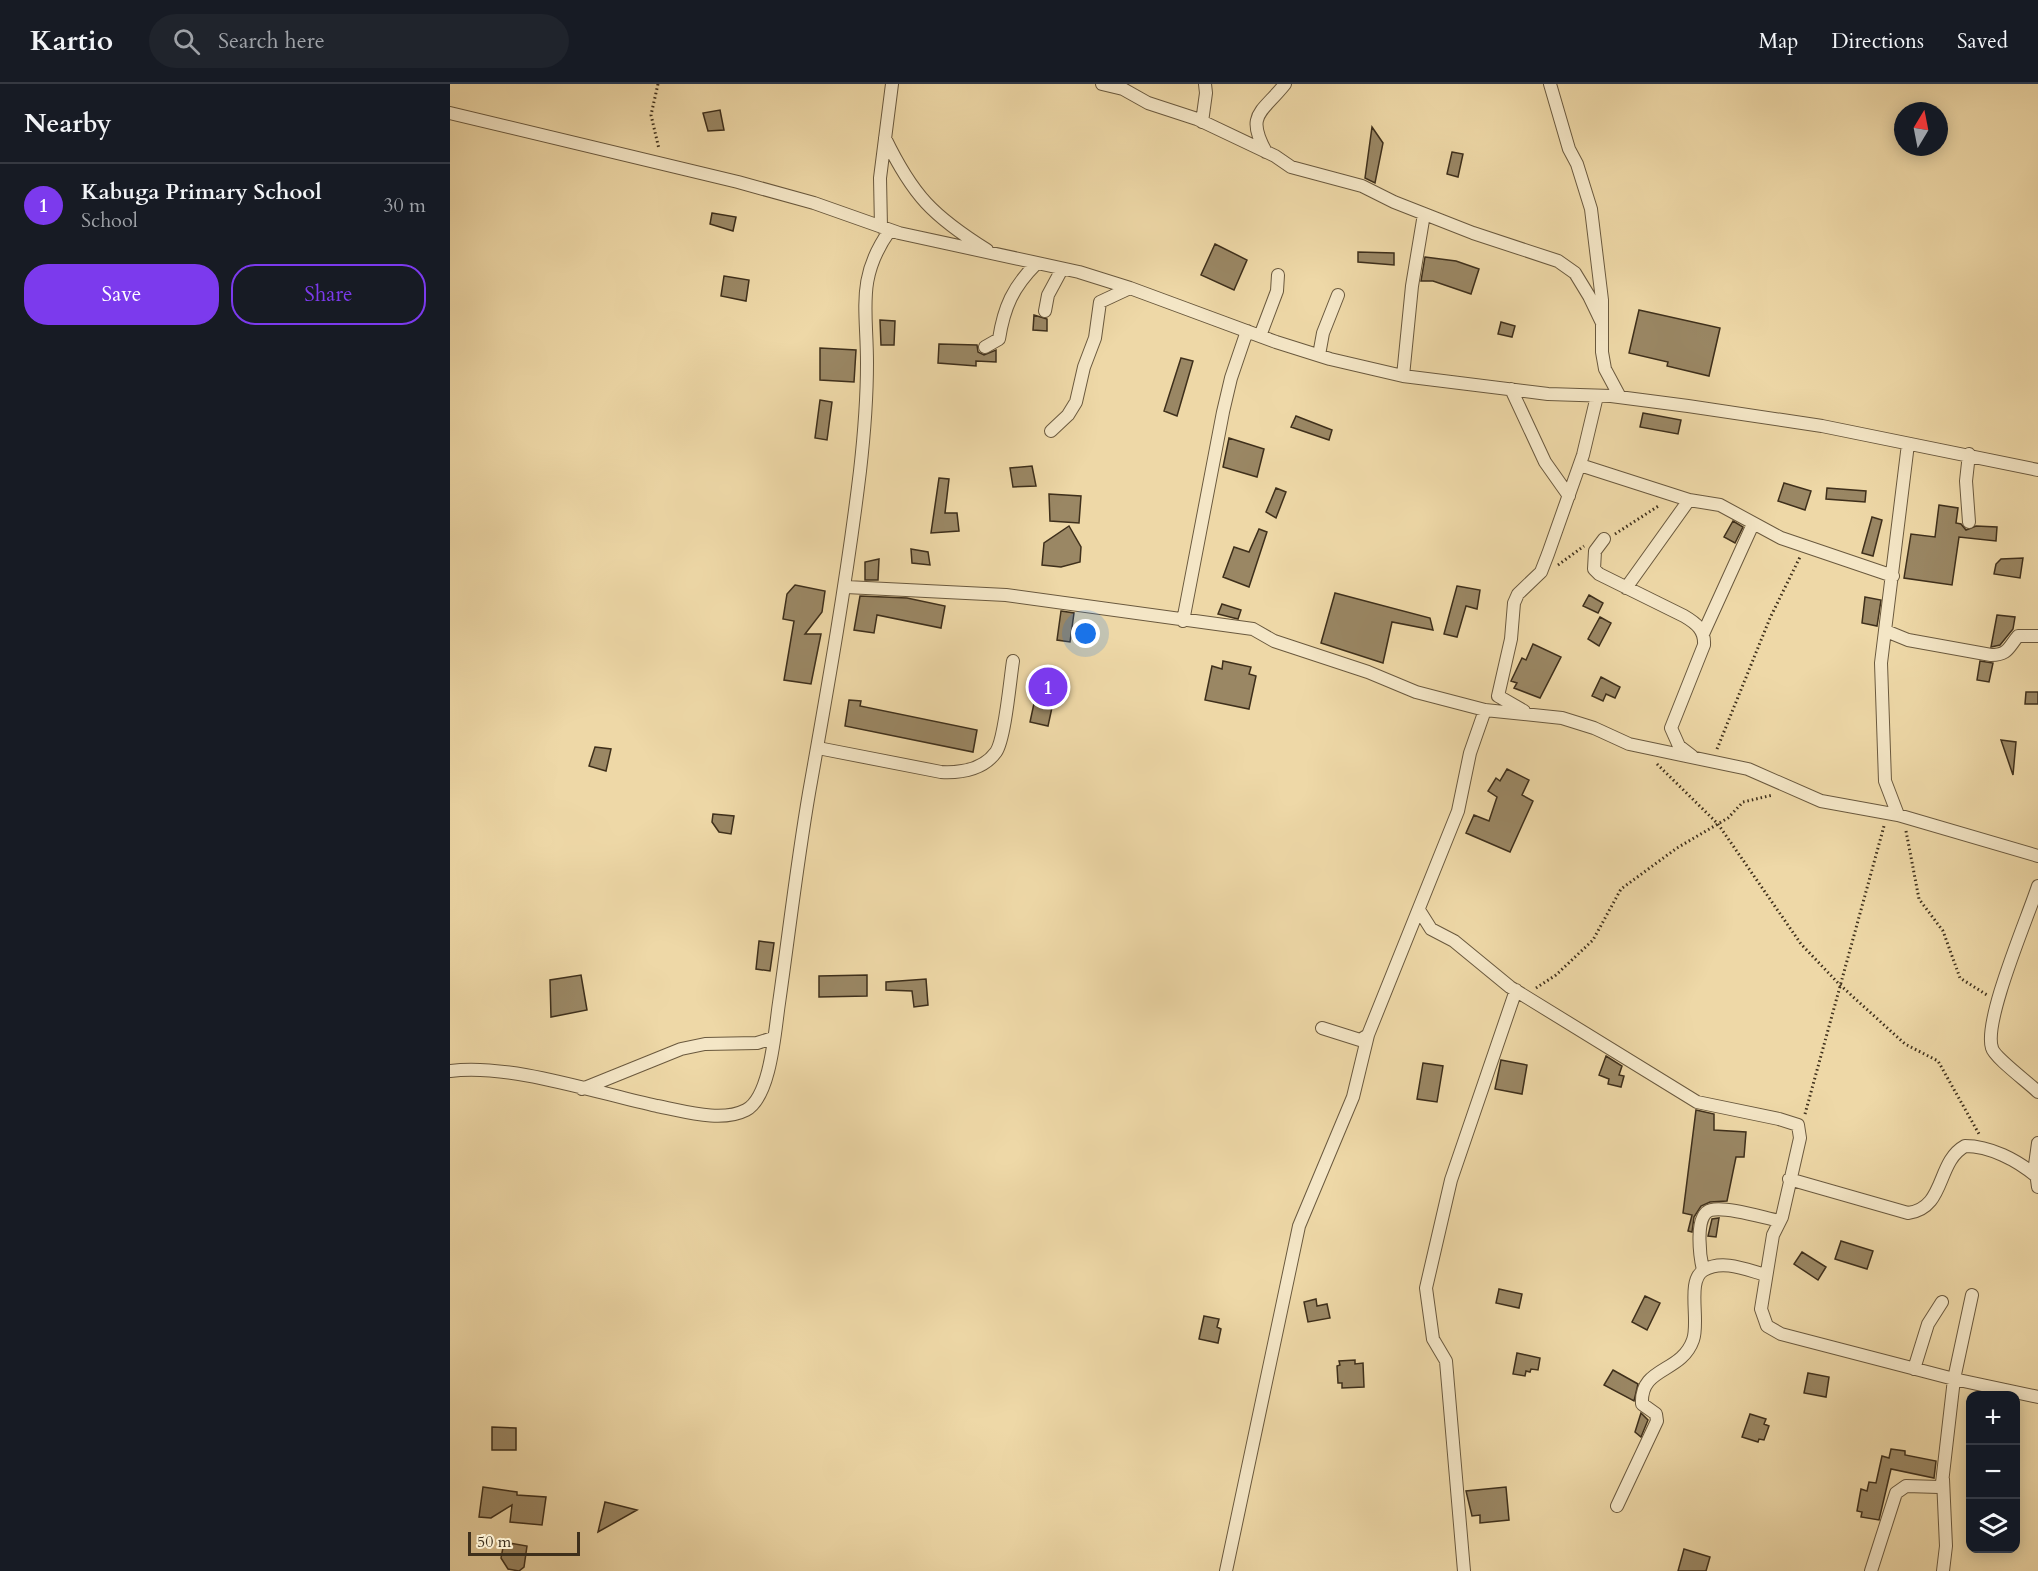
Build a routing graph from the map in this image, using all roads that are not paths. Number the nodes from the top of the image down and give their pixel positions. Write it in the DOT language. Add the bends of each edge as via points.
graph roads {
  1 [pos="892,84"];
  2 [pos="1102,84"];
  3 [pos="1204,84"];
  4 [pos="1285,84"];
  5 [pos="1550,84"];
  6 [pos="1122,87"];
  7 [pos="450,113"];
  8 [pos="1202,122"];
  9 [pos="885,138"];
  10 [pos="1266,152"];
  11 [pos="1424,214"];
  12 [pos="885,228"];
  13 [pos="996,256"];
  14 [pos="1036,264"];
  15 [pos="1062,269"];
  16 [pos="1278,275"];
  17 [pos="1130,288"];
  18 [pos="1338,295"];
  19 [pos="1045,311"];
  20 [pos="1602,324"];
  21 [pos="1247,331"];
  22 [pos="1260,336"];
  23 [pos="985,348"];
  24 [pos="1319,356"];
  25 [pos="1403,376"];
  26 [pos="1511,388"];
  27 [pos="1597,396"];
  28 [pos="1620,398"];
  29 [pos="1051,431"];
  30 [pos="1908,444"];
  31 [pos="1969,454"];
  32 [pos="1580,465"];
  33 [pos="2038,470"];
  34 [pos="1569,496"];
  35 [pos="1689,500"];
  36 [pos="1969,522"];
  37 [pos="1753,524"];
  38 [pos="1604,539"];
  39 [pos="1893,576"];
  40 [pos="846,586"];
  41 [pos="1626,588"];
  42 [pos="1183,621"];
  43 [pos="1886,631"];
  44 [pos="1703,634"];
  45 [pos="2038,636"];
  46 [pos="1013,661"];
  47 [pos="1485,710"];
  48 [pos="1530,713"];
  49 [pos="818,748"];
  50 [pos="1696,758"];
  51 [pos="1896,815"];
  52 [pos="2038,856"];
  53 [pos="2038,886"];
  54 [pos="1419,910"];
  55 [pos="1520,993"];
  56 [pos="1322,1028"];
  57 [pos="1368,1035"];
  58 [pos="773,1038"];
  59 [pos="450,1071"];
  60 [pos="582,1089"];
  61 [pos="2038,1092"];
  62 [pos="2038,1143"];
  63 [pos="1789,1179"];
  64 [pos="2037,1181"];
  65 [pos="1780,1221"];
  66 [pos="1703,1270"];
  67 [pos="1766,1275"];
  68 [pos="1972,1295"];
  69 [pos="1942,1302"];
  70 [pos="1914,1369"];
  71 [pos="1954,1379"];
  72 [pos="2038,1397"];
  73 [pos="1943,1477"];
  74 [pos="1617,1506"];
  75 [pos="1226,1571"];
  76 [pos="1464,1571"];
  77 [pos="1871,1571"];
  78 [pos="1942,1571"];
  1 -- 9 [label="street"];
  2 -- 6 [label="street"];
  3 -- 8 [label="street"];
  4 -- 10 [label="street" via="1269,99 1256,121 1256,133"];
  5 -- 20 [label="street" via="1591,209"];
  6 -- 8 [label="street" via="1148,103"];
  7 -- 12 [label="street" via="814,203"];
  8 -- 10 [label="street"];
  9 -- 12 [label="street" via="880,178"];
  9 -- 13 [label="street" via="924,204"];
  10 -- 11 [label="street" via="1291,167 1362,186"];
  11 -- 20 [label="street" via="1558,261 1575,273"];
  11 -- 25 [label="street"];
  12 -- 13 [label="street"];
  12 -- 40 [label="street" via="864,295 867,364 861,468"];
  13 -- 14 [label="street"];
  14 -- 15 [label="street"];
  14 -- 23 [label="street" via="1012,291 1004,309 999,339"];
  15 -- 17 [label="street"];
  15 -- 19 [label="street" via="1048,295"];
  16 -- 22 [label="street" via="1277,291"];
  17 -- 21 [label="street"];
  17 -- 29 [label="street" via="1100,302 1095,338 1076,402"];
  18 -- 24 [label="street" via="1323,333"];
  20 -- 28 [label="street" via="1605,369"];
  21 -- 22 [label="street"];
  21 -- 42 [label="street" via="1223,412"];
  22 -- 24 [label="street"];
  24 -- 25 [label="street"];
  25 -- 26 [label="street"];
  26 -- 27 [label="street"];
  26 -- 34 [label="street" via="1545,462"];
  27 -- 28 [label="street"];
  27 -- 32 [label="street"];
  28 -- 30 [label="street" via="1822,426"];
  30 -- 31 [label="street"];
  30 -- 39 [label="street"];
  31 -- 33 [label="street"];
  31 -- 36 [label="street"];
  32 -- 34 [label="street"];
  32 -- 35 [label="street"];
  34 -- 48 [label="street" via="1540,572 1514,603 1511,639 1497,694"];
  35 -- 37 [label="street" via="1720,505"];
  35 -- 41 [label="street"];
  37 -- 39 [label="street" via="1805,547"];
  37 -- 44 [label="street"];
  38 -- 41 [label="street" via="1595,551 1594,570"];
  39 -- 43 [label="street"];
  40 -- 42 [label="street" via="1006,595"];
  40 -- 49 [label="street"];
  41 -- 44 [label="street" via="1690,620"];
  42 -- 47 [label="street" via="1253,629 1274,641 1368,672 1396,686"];
  43 -- 45 [label="street" via="1908,640 1991,655 2009,651 2018,636"];
  43 -- 51 [label="street" via="1881,663 1885,781"];
  44 -- 50 [label="street" via="1704,645 1671,728 1679,746"];
  46 -- 49 [label="street" via="996,752 979,766 962,773 942,772"];
  47 -- 48 [label="street"];
  47 -- 54 [label="street" via="1470,753 1458,811"];
  48 -- 50 [label="street" via="1573,722 1635,745"];
  49 -- 58 [label="street"];
  50 -- 51 [label="street" via="1748,769 1821,801"];
  51 -- 52 [label="street"];
  53 -- 61 [label="street" via="2015,945 1991,1027 1991,1047 1996,1057"];
  54 -- 55 [label="street" via="1431,929 1454,941"];
  54 -- 57 [label="street"];
  55 -- 63 [label="street" via="1697,1102 1795,1123 1800,1130"];
  55 -- 76 [label="street" via="1451,1180 1426,1288 1433,1339 1446,1361"];
  56 -- 57 [label="street" via="1350,1039 1360,1040"];
  57 -- 75 [label="street" via="1353,1096 1299,1226"];
  58 -- 60 [label="street" via="757,1043 705,1044 681,1049"];
  58 -- 60 [label="street" via="765,1084 758,1099 748,1109 732,1114 716,1116 673,1109"];
  59 -- 60 [label="street" via="470,1068 512,1073"];
  62 -- 64 [label="street"];
  63 -- 64 [label="street" via="1908,1213 1930,1204 1958,1150 1977,1146 2021,1163"];
  63 -- 65 [label="street"];
  65 -- 66 [label="street" via="1723,1210 1706,1212 1699,1249"];
  65 -- 67 [label="street" via="1773,1235"];
  66 -- 67 [label="street" via="1726,1265"];
  66 -- 74 [label="street" via="1694,1284 1697,1315 1693,1341 1674,1365 1645,1383 1642,1404 1656,1414 1657,1421"];
  67 -- 70 [label="street" via="1761,1309 1763,1320 1773,1329"];
  68 -- 71 [label="street"];
  69 -- 70 [label="street" via="1928,1324"];
  70 -- 71 [label="street"];
  71 -- 72 [label="street"];
  71 -- 73 [label="street"];
  73 -- 77 [label="street" via="1939,1486 1906,1486 1896,1493"];
  73 -- 78 [label="street" via="1946,1546"];
}
